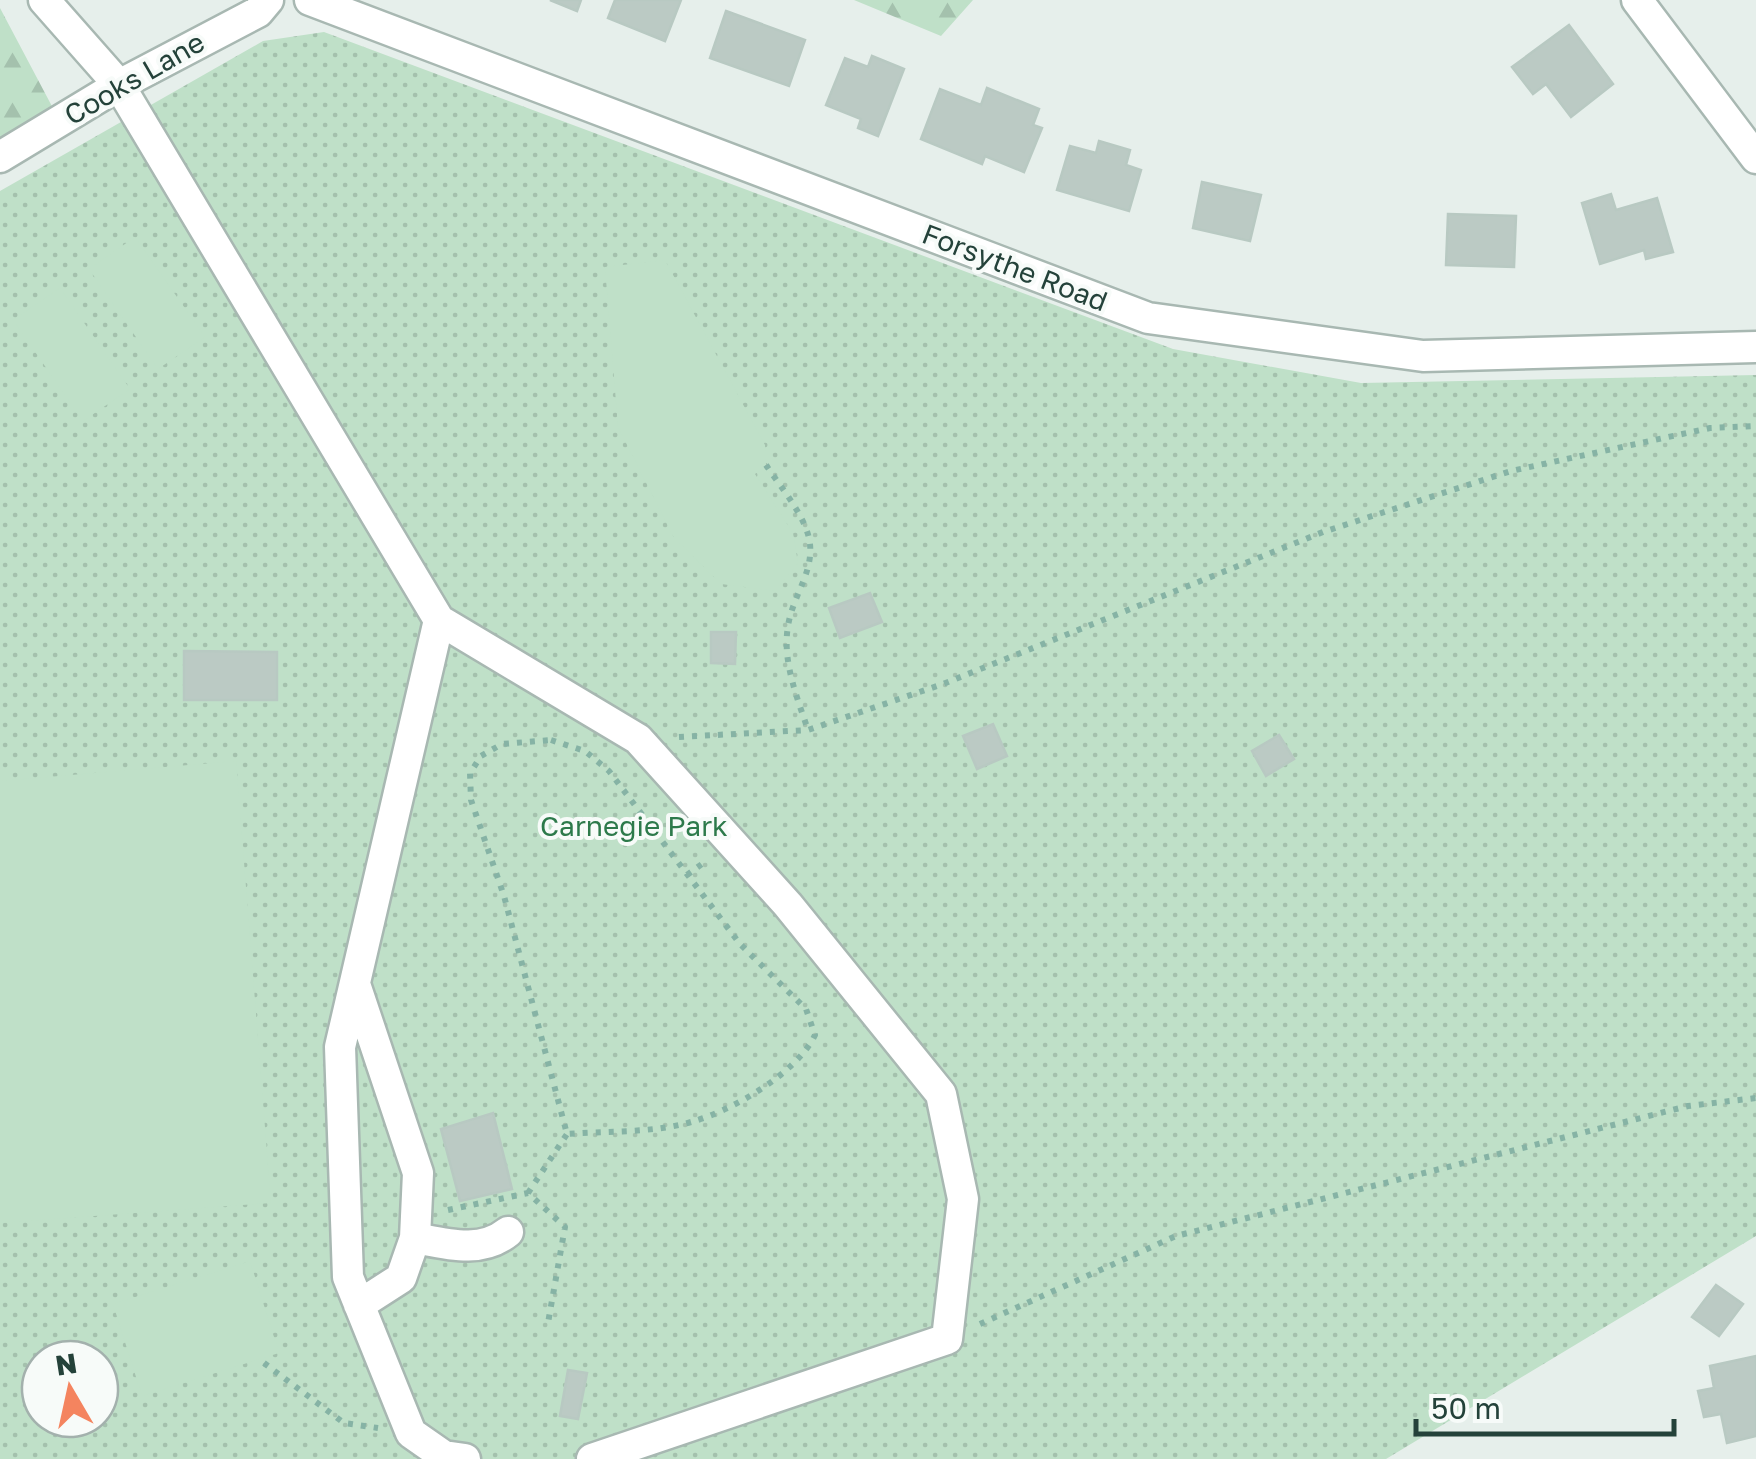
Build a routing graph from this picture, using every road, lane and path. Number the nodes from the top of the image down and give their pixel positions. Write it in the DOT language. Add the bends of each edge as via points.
graph roads {
  1 [pos="44,0"];
  2 [pos="268,0"];
  3 [pos="310,0"];
  4 [pos="1637,0"];
  5 [pos="119,85"];
  6 [pos="0,157"];
  7 [pos="1756,158"];
  8 [pos="1756,347"];
  9 [pos="1756,426"];
  10 [pos="766,464"];
  11 [pos="439,620"];
  12 [pos="808,730"];
  13 [pos="638,739"];
  14 [pos="355,984"];
  15 [pos="1756,1098"];
  16 [pos="568,1134"];
  17 [pos="528,1193"];
  18 [pos="416,1228"];
  19 [pos="508,1232"];
  20 [pos="359,1304"];
  21 [pos="548,1323"];
  22 [pos="947,1339"];
  23 [pos="264,1363"];
  24 [pos="411,1433"];
  25 [pos="465,1459"];
  26 [pos="592,1459"];
  1 -- 5 [label="street"];
  2 -- 5 [label="street, Cooks Lane" via="258,12"];
  3 -- 8 [label="street, Forsythe Road" via="1148,318 1423,356"];
  4 -- 7 [label="street"];
  5 -- 6 [label="street, Cooks Lane"];
  5 -- 11 [label="street"];
  9 -- 12 [label="path" via="1710,428 1511,471 1360,520 943,684"];
  10 -- 12 [label="path" via="809,536 810,568 787,629 788,667"];
  11 -- 13 [label="street"];
  11 -- 14 [label="street"];
  12 -- 13 [label="path"];
  13 -- 22 [label="street" via="788,905 941,1094 963,1199"];
  14 -- 18 [label="street" via="418,1173"];
  14 -- 20 [label="street" via="340,1047 348,1277"];
  15 -- 22 [label="path" via="1688,1106 1176,1236"];
  16 -- 16 [label="path" via="692,1122 782,1076 805,1056 815,1036 806,1009 740,944 609,771 584,750 550,740 502,744 481,756 470,774 471,800"];
  16 -- 17 [label="path"];
  17 -- 18 [label="path"];
  17 -- 21 [label="path" via="565,1227"];
  18 -- 19 [label="street" via="461,1246 494,1244"];
  18 -- 20 [label="street" via="401,1278"];
  20 -- 24 [label="street"];
  22 -- 26 [label="street"];
  23 -- 24 [label="path" via="344,1423"];
  24 -- 25 [label="street" via="444,1456"];
}
